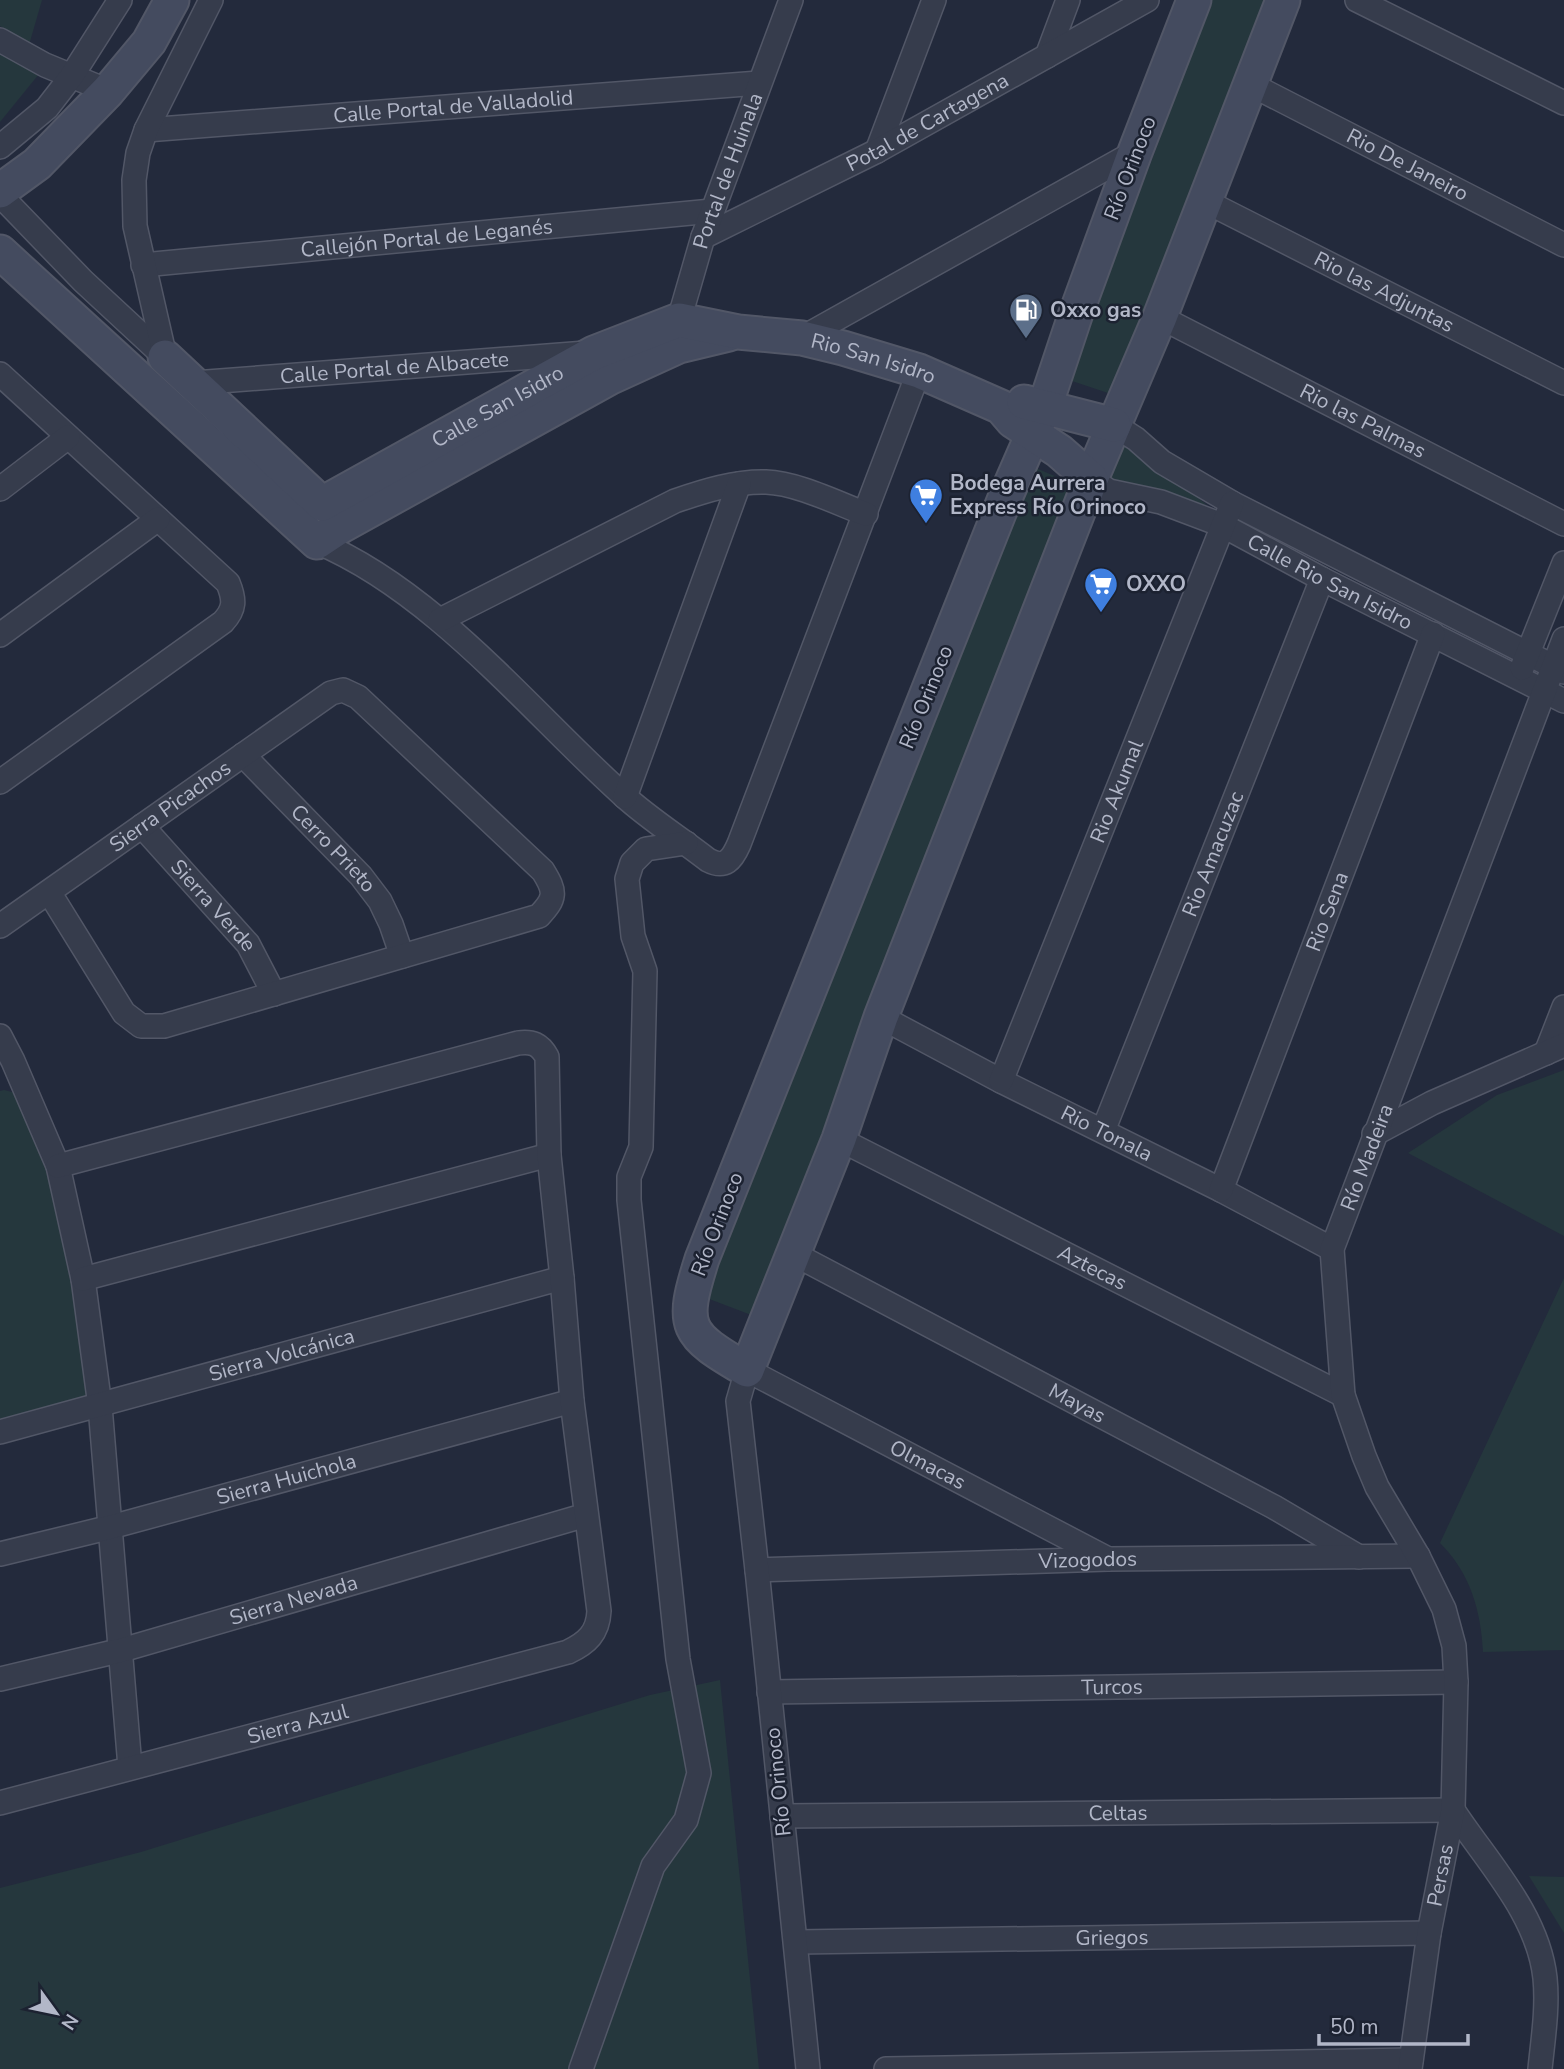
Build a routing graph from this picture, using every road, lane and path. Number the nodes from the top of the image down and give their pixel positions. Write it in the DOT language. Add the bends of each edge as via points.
graph roads {
  1 [pos="120,0"];
  2 [pos="172,0"];
  3 [pos="211,0"];
  4 [pos="791,0"];
  5 [pos="934,0"];
  6 [pos="1068,0"];
  7 [pos="1147,0"];
  8 [pos="1194,0"];
  9 [pos="1283,0"];
  10 [pos="1357,0"];
  11 [pos="0,40"];
  12 [pos="1046,56"];
  13 [pos="71,77"];
  14 [pos="759,83"];
  15 [pos="1250,84"];
  16 [pos="108,91"];
  17 [pos="1564,103"];
  18 [pos="146,130"];
  19 [pos="0,147"];
  20 [pos="877,151"];
  21 [pos="1135,152"];
  22 [pos="0,193"];
  23 [pos="1205,201"];
  24 [pos="712,211"];
  25 [pos="703,237"];
  26 [pos="1564,245"];
  27 [pos="0,252"];
  28 [pos="143,265"];
  29 [pos="1160,317"];
  30 [pos="679,333"];
  31 [pos="802,338"];
  32 [pos="594,353"];
  33 [pos="165,357"];
  34 [pos="919,371"];
  35 [pos="0,374"];
  36 [pos="194,383"];
  37 [pos="1564,383"];
  38 [pos="1040,420"];
  39 [pos="1114,425"];
  40 [pos="68,437"];
  41 [pos="1091,479"];
  42 [pos="739,484"];
  43 [pos="0,489"];
  44 [pos="1233,503"];
  45 [pos="866,514"];
  46 [pos="158,519"];
  47 [pos="1564,524"];
  48 [pos="1223,525"];
  49 [pos="325,530"];
  50 [pos="1564,563"];
  51 [pos="1322,579"];
  52 [pos="440,620"];
  53 [pos="1433,634"];
  54 [pos="0,635"];
  55 [pos="1564,639"];
  56 [pos="1528,653"];
  57 [pos="1559,669"];
  58 [pos="1519,677"];
  59 [pos="1554,696"];
  60 [pos="243,755"];
  61 [pos="0,782"];
  62 [pos="625,797"];
  63 [pos="142,826"];
  64 [pos="686,843"];
  65 [pos="49,892"];
  66 [pos="0,926"];
  67 [pos="401,957"];
  68 [pos="274,994"];
  69 [pos="1564,1007"];
  70 [pos="881,1017"];
  71 [pos="0,1036"];
  72 [pos="1555,1049"];
  73 [pos="7,1065"];
  74 [pos="1001,1082"];
  75 [pos="1103,1130"];
  76 [pos="1374,1134"];
  77 [pos="839,1139"];
  78 [pos="549,1155"];
  79 [pos="58,1166"];
  80 [pos="1221,1190"];
  81 [pos="1332,1249"];
  82 [pos="794,1254"];
  83 [pos="562,1278"];
  84 [pos="83,1279"];
  85 [pos="747,1370"];
  86 [pos="1343,1395"];
  87 [pos="572,1401"];
  88 [pos="100,1406"];
  89 [pos="0,1432"];
  90 [pos="586,1515"];
  91 [pos="111,1527"];
  92 [pos="0,1554"];
  93 [pos="1418,1556"];
  94 [pos="1360,1557"];
  95 [pos="1108,1559"];
  96 [pos="757,1570"];
  97 [pos="122,1650"];
  98 [pos="0,1679"];
  99 [pos="1455,1682"];
  100 [pos="769,1692"];
  101 [pos="130,1767"];
  102 [pos="0,1803"];
  103 [pos="1453,1810"];
  104 [pos="782,1816"];
  105 [pos="1429,1933"];
  106 [pos="797,1942"];
  107 [pos="1410,2065"];
  108 [pos="581,2069"];
  109 [pos="808,2069"];
  110 [pos="886,2069"];
  111 [pos="1541,2069"];
  1 -- 13 [label="street"];
  2 -- 16 [label="street" via="149,41"];
  3 -- 18 [label="street"];
  4 -- 14 [label="street, Portal de Huinala"];
  5 -- 20 [label="street"];
  6 -- 12 [label="street"];
  7 -- 12 [label="street, Potal de Cartagena"];
  8 -- 21 [label="street, Río Orinoco"];
  9 -- 15 [label="street, Río Orinoco"];
  10 -- 17 [label="street"];
  11 -- 13 [label="street"];
  12 -- 20 [label="street, Potal de Cartagena"];
  13 -- 16 [label="street"];
  13 -- 19 [label="street" via="47,108"];
  14 -- 18 [label="street, Calle Portal de Valladolid"];
  14 -- 24 [label="street, Portal de Huinala"];
  15 -- 23 [label="street, Río Orinoco"];
  15 -- 26 [label="street, Rio De Janeiro"];
  16 -- 22 [label="street" via="37,164"];
  18 -- 28 [label="street" via="134,180 135,226"];
  20 -- 25 [label="street, Potal de Cartagena"];
  21 -- 31 [label="street"];
  21 -- 38 [label="street, Río Orinoco"];
  22 -- 33 [label="street" via="83,281"];
  23 -- 29 [label="street, Río Orinoco"];
  23 -- 37 [label="street, Rio las Adjuntas"];
  24 -- 25 [label="street, Portal de Huinala"];
  24 -- 28 [label="street, Callejón Portal de Leganés"];
  25 -- 30 [label="street, Portal de Huinala"];
  27 -- 49 [label="street"];
  28 -- 33 [label="street"];
  29 -- 39 [label="street, Río Orinoco"];
  29 -- 47 [label="street, Rio las Palmas"];
  30 -- 31 [label="street, Rio San Isidro"];
  30 -- 32 [label="street, Calle San Isidro"];
  30 -- 49 [label="street, Calle San Isidro" via="609,377"];
  31 -- 34 [label="street, Rio San Isidro"];
  32 -- 36 [label="street, Calle Portal de Albacete"];
  32 -- 49 [label="street, Calle San Isidro"];
  33 -- 36 [label="street"];
  34 -- 38 [label="street, Rio San Isidro" via="1002,407 1021,401"];
  34 -- 45 [label="street"];
  35 -- 40 [label="street"];
  36 -- 49 [label="street"];
  38 -- 39 [label="street, Rio San Isidro"];
  38 -- 41 [label="street" via="1059,451"];
  38 -- 85 [label="street, Río Orinoco" via="692,1288 688,1313 692,1328 722,1356"];
  39 -- 41 [label="street, Río Orinoco"];
  39 -- 44 [label="street, Calle Rio San Isidro" via="1162,462"];
  40 -- 43 [label="street"];
  40 -- 46 [label="street"];
  41 -- 48 [label="street, Calle Rio San Isidro" via="1109,491 1161,502"];
  41 -- 70 [label="street, Río Orinoco"];
  42 -- 45 [label="street" via="768,482 799,489"];
  42 -- 52 [label="street" via="675,501"];
  42 -- 62 [label="street"];
  44 -- 48 [label="street, Rio Akumal"];
  44 -- 56 [label="street, Calle Rio San Isidro"];
  45 -- 64 [label="street" via="732,859 717,864"];
  46 -- 54 [label="street"];
  46 -- 61 [label="street" via="228,583 233,611"];
  48 -- 51 [label="street, Calle Rio San Isidro"];
  48 -- 74 [label="street, Rio Akumal"];
  49 -- 52 [label="street"];
  50 -- 56 [label="street"];
  51 -- 53 [label="street, Calle Rio San Isidro"];
  51 -- 75 [label="street, Rio Amacuzac"];
  52 -- 62 [label="street"];
  53 -- 58 [label="street, Calle Rio San Isidro"];
  53 -- 80 [label="street, Rio Sena"];
  55 -- 57 [label="street, Río Madeira"];
  56 -- 57 [label="street, Calle Rio San Isidro"];
  56 -- 58 [label="street"];
  57 -- 59 [label="street, Río Madeira"];
  58 -- 59 [label="street, Calle Rio San Isidro"];
  59 -- 76 [label="street, Río Madeira"];
  60 -- 63 [label="street, Sierra Picachos"];
  60 -- 67 [label="street, Cerro Prieto" via="361,876 380,901"];
  60 -- 67 [label="street, Sierra Picachos" via="331,693 343,690 358,697 543,871 553,887 551,903 539,916"];
  62 -- 64 [label="street"];
  63 -- 65 [label="street, Sierra Picachos"];
  63 -- 68 [label="street, Sierra Verde" via="248,944"];
  64 -- 108 [label="street" via="646,849 632,863 627,879 633,936 645,971 641,1147 629,1177 629,1200 678,1659 699,1773 686,1820 653,1866"];
  65 -- 66 [label="street, Sierra Picachos"];
  65 -- 68 [label="street" via="124,1013 141,1026 164,1026"];
  67 -- 68 [label="street"];
  69 -- 72 [label="street"];
  70 -- 74 [label="street, Rio Tonala"];
  70 -- 77 [label="street, Río Orinoco"];
  71 -- 73 [label="street"];
  72 -- 76 [label="street"];
  73 -- 79 [label="street"];
  74 -- 75 [label="street, Rio Tonala"];
  75 -- 80 [label="street, Rio Tonala"];
  76 -- 81 [label="street, Río Madeira"];
  77 -- 82 [label="street, Río Orinoco"];
  77 -- 86 [label="street, Aztecas"];
  78 -- 79 [label="street" via="547,1057 530,1042"];
  78 -- 83 [label="street"];
  78 -- 84 [label="street"];
  79 -- 84 [label="street"];
  80 -- 81 [label="street, Rio Tonala"];
  81 -- 86 [label="street, Río Madeira"];
  82 -- 85 [label="street, Río Orinoco"];
  82 -- 94 [label="street, Mayas" via="1275,1507"];
  83 -- 87 [label="street"];
  83 -- 88 [label="street, Sierra Volcánica"];
  84 -- 88 [label="street"];
  85 -- 95 [label="street, Olmacas"];
  85 -- 96 [label="street, Río Orinoco" via="738,1401"];
  86 -- 93 [label="street, Río Madeira" via="1377,1487"];
  87 -- 90 [label="street"];
  87 -- 91 [label="street, Sierra Huichola"];
  88 -- 89 [label="street, Sierra Volcánica"];
  88 -- 91 [label="street"];
  90 -- 97 [label="street, Sierra Nevada"];
  90 -- 101 [label="street, Sierra Azul" via="600,1611 592,1637 580,1646"];
  91 -- 92 [label="street, Sierra Huichola"];
  91 -- 97 [label="street"];
  93 -- 94 [label="street, Vizogodos"];
  93 -- 99 [label="street, Río Madeira" via="1444,1609 1454,1646"];
  94 -- 95 [label="street, Vizogodos"];
  95 -- 96 [label="street, Vizogodos"];
  96 -- 100 [label="street, Río Orinoco"];
  97 -- 98 [label="street, Sierra Nevada"];
  97 -- 101 [label="street"];
  99 -- 100 [label="street, Turcos"];
  99 -- 103 [label="street, Persas"];
  100 -- 104 [label="street, Río Orinoco"];
  101 -- 102 [label="street, Sierra Azul"];
  103 -- 104 [label="street, Celtas"];
  103 -- 105 [label="street, Persas"];
  103 -- 111 [label="street" via="1521,1909 1538,1947 1546,2006"];
  104 -- 106 [label="street, Río Orinoco"];
  105 -- 106 [label="street, Griegos"];
  105 -- 107 [label="street, Persas"];
  106 -- 109 [label="street, Río Orinoco"];
  107 -- 110 [label="street"];
}
